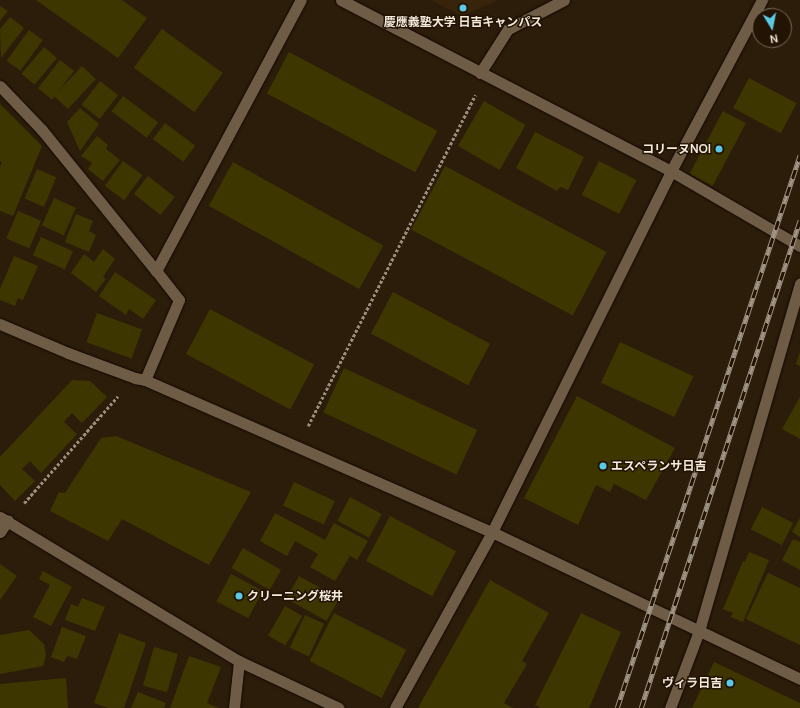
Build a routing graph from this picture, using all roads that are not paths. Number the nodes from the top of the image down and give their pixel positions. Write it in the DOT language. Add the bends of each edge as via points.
graph roads {
  1 [pos="301,0"];
  2 [pos="341,0"];
  3 [pos="564,0"];
  4 [pos="762,0"];
  5 [pos="483,74"];
  6 [pos="0,86"];
  7 [pos="671,171"];
  8 [pos="800,246"];
  9 [pos="156,271"];
  10 [pos="800,283"];
  11 [pos="0,324"];
  12 [pos="140,379"];
  13 [pos="4,519"];
  14 [pos="0,532"];
  15 [pos="492,532"];
  16 [pos="698,630"];
  17 [pos="239,661"];
  18 [pos="800,679"];
  19 [pos="234,708"];
  20 [pos="339,708"];
  21 [pos="395,708"];
  22 [pos="670,708"];
  1 -- 9 [label="street"];
  2 -- 5 [label="street"];
  3 -- 5 [label="street" via="508,29"];
  4 -- 7 [label="street"];
  5 -- 7 [label="street"];
  6 -- 9 [label="street" via="42,130"];
  7 -- 8 [label="street"];
  7 -- 15 [label="street"];
  9 -- 12 [label="street" via="179,300"];
  10 -- 16 [label="street"];
  11 -- 12 [label="street" via="68,354"];
  12 -- 15 [label="street"];
  13 -- 14 [label="street"];
  13 -- 17 [label="street"];
  15 -- 16 [label="street"];
  15 -- 21 [label="street"];
  16 -- 18 [label="street"];
  16 -- 22 [label="street"];
  17 -- 19 [label="street"];
  17 -- 20 [label="street"];
}
